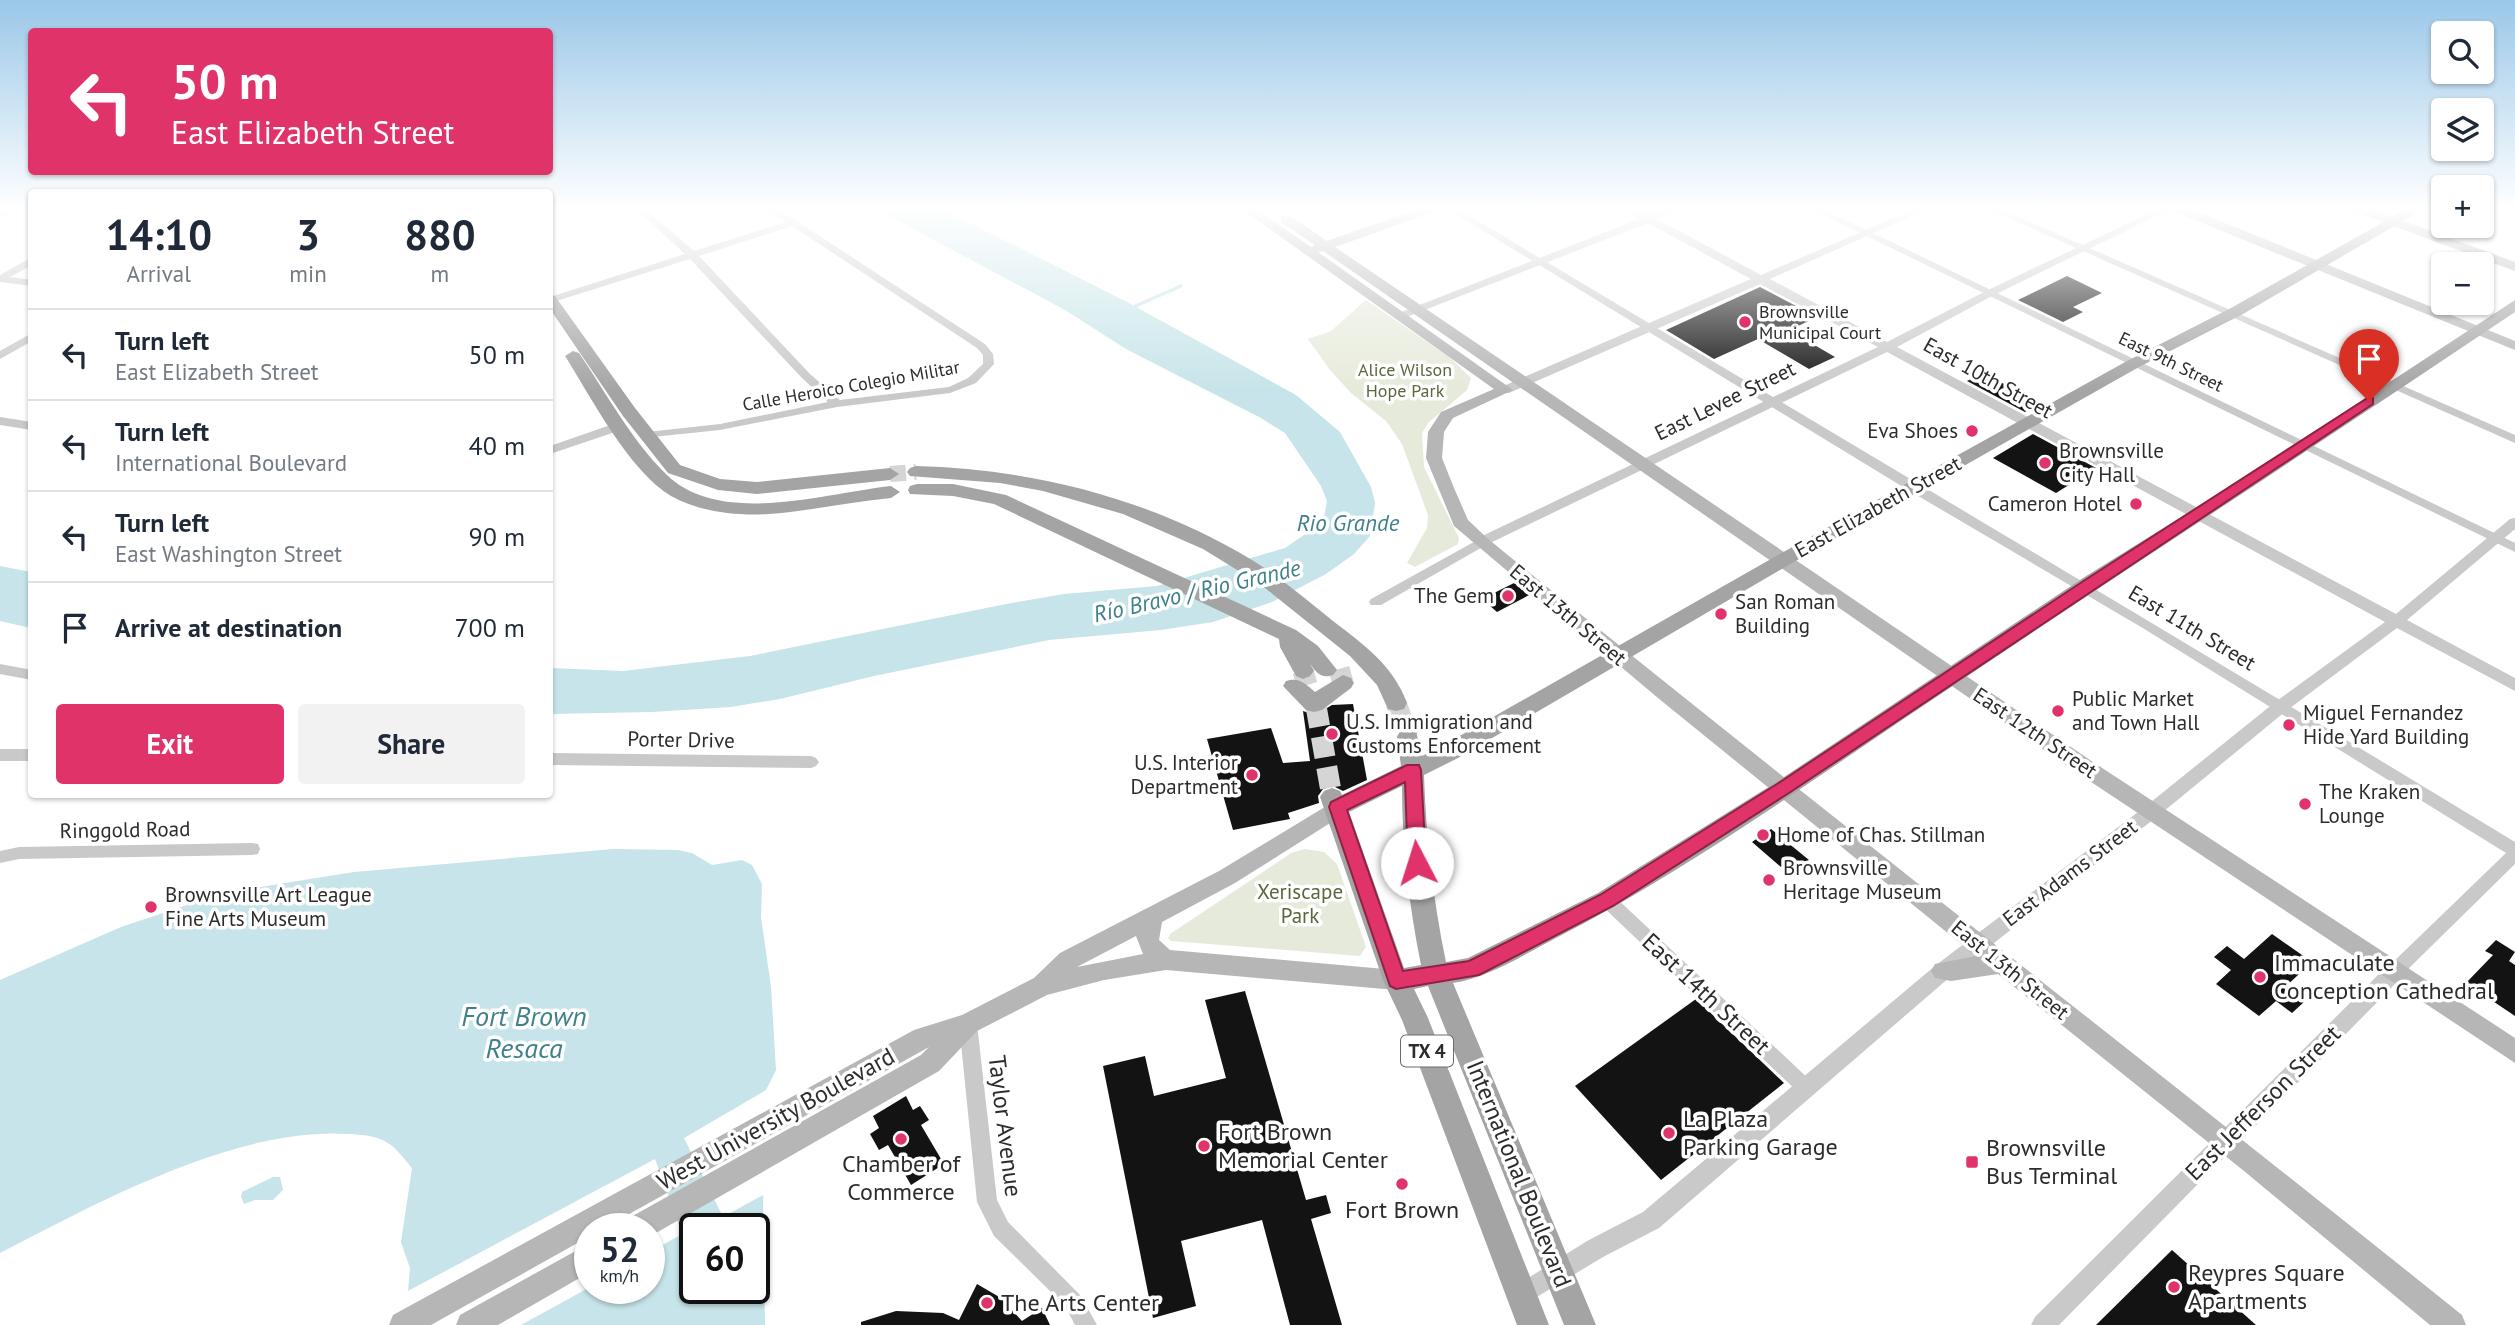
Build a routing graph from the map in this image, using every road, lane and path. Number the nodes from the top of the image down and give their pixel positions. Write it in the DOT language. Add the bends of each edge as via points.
graph roads {
  1 [pos="17,269"];
  2 [pos="650,269"];
  3 [pos="705,269"];
  4 [pos="863,269"];
  5 [pos="1334,269"];
  6 [pos="1360,269"];
  7 [pos="1520,269"];
  8 [pos="1553,269"];
  9 [pos="1743,269"];
  10 [pos="1782,269"];
  11 [pos="1938,269"];
  12 [pos="2042,269"];
  13 [pos="2130,269"];
  14 [pos="2312,269"];
  15 [pos="2328,269"];
  16 [pos="1760,278"];
  17 [pos="0,279"];
  18 [pos="28,282"];
  19 [pos="1990,293"];
  20 [pos="553,298"];
  21 [pos="553,304"];
  22 [pos="2515,305"];
  23 [pos="1418,309"];
  24 [pos="2232,314"];
  25 [pos="1400,315"];
  26 [pos="553,327"];
  27 [pos="1648,327"];
  28 [pos="2477,330"];
  29 [pos="28,339"];
  30 [pos="2515,346"];
  31 [pos="1888,347"];
  32 [pos="14,348"];
  33 [pos="28,350"];
  34 [pos="0,356"];
  35 [pos="2133,364"];
  36 [pos="595,377"];
  37 [pos="1525,381"];
  38 [pos="2391,385"];
  39 [pos="1505,390"];
  40 [pos="1771,401"];
  41 [pos="837,404"];
  42 [pos="0,421"];
  43 [pos="2026,424"];
  44 [pos="28,425"];
  45 [pos="620,426"];
  46 [pos="647,436"];
  47 [pos="2515,439"];
  48 [pos="2304,446"];
  49 [pos="553,449"];
  50 [pos="1643,464"];
  51 [pos="1912,487"];
  52 [pos="2198,515"];
  53 [pos="2515,522"];
  54 [pos="2495,538"];
  55 [pos="1480,542"];
  56 [pos="2515,548"];
  57 [pos="1784,561"];
  58 [pos="2083,588"];
  59 [pos="1376,602"];
  60 [pos="2397,621"];
  61 [pos="1289,635"];
  62 [pos="1616,655"];
  63 [pos="0,669"];
  64 [pos="28,674"];
  65 [pos="1950,675"];
  66 [pos="2515,685"];
  67 [pos="1396,703"];
  68 [pos="2280,707"];
  69 [pos="1408,737"];
  70 [pos="0,755"];
  71 [pos="28,755"];
  72 [pos="553,759"];
  73 [pos="811,762"];
  74 [pos="1413,770"];
  75 [pos="1783,789"];
  76 [pos="1335,802"];
  77 [pos="2152,811"];
  78 [pos="252,849"];
  79 [pos="2515,852"];
  80 [pos="0,856"];
  81 [pos="1607,901"];
  82 [pos="1155,914"];
  83 [pos="1978,943"];
  84 [pos="1166,960"];
  85 [pos="2003,964"];
  86 [pos="1944,971"];
  87 [pos="2395,971"];
  88 [pos="1436,974"];
  89 [pos="1396,980"];
  90 [pos="1042,986"];
  91 [pos="968,1024"];
  92 [pos="2515,1052"];
  93 [pos="1805,1088"];
  94 [pos="2225,1140"];
  95 [pos="665,1213"];
  96 [pos="574,1266"];
  97 [pos="1559,1272"];
  98 [pos="1522,1294"];
  99 [pos="2050,1323"];
  100 [pos="403,1325"];
  101 [pos="470,1325"];
  102 [pos="1087,1325"];
  103 [pos="1533,1325"];
  104 [pos="1580,1325"];
  105 [pos="2452,1325"];
  1 -- 17 [label="street"];
  2 -- 20 [label="street"];
  3 -- 41 [label="street"];
  4 -- 41 [label="street, Calle Heroico Colegio Militar" via="981,346 989,364 980,376 950,390"];
  5 -- 25 [label="main road"];
  6 -- 23 [label="main road, East 12th Street"];
  7 -- 23 [label="street"];
  8 -- 27 [label="street, East 11th Street"];
  9 -- 16 [label="street, East 10th Street"];
  10 -- 16 [label="street"];
  11 -- 19 [label="street, East 9th Street"];
  12 -- 19 [label="street, East Levee Street"];
  13 -- 24 [label="street"];
  14 -- 24 [label="main road, East Elizabeth Street"];
  15 -- 28 [label="main road"];
  16 -- 27 [label="street"];
  16 -- 31 [label="street, East 10th Street"];
  17 -- 18 [label="street"];
  19 -- 31 [label="street, East Levee Street"];
  19 -- 35 [label="street, East 9th Street"];
  21 -- 36 [label="main road"];
  22 -- 28 [label="main road"];
  23 -- 25 [label="street"];
  23 -- 37 [label="main road, East 12th Street"];
  24 -- 35 [label="main road, East Elizabeth Street"];
  24 -- 38 [label="street"];
  25 -- 39 [label="main road"];
  26 -- 36 [label="main road"];
  27 -- 37 [label="street"];
  27 -- 40 [label="street, East 11th Street"];
  28 -- 30 [label="main road"];
  28 -- 38 [label="main road"];
  29 -- 32 [label="street"];
  31 -- 40 [label="street, East Levee Street"];
  31 -- 43 [label="street, East 10th Street"];
  32 -- 33 [label="street"];
  32 -- 34 [label="street"];
  35 -- 43 [label="main road, East Elizabeth Street"];
  35 -- 48 [label="street, East 9th Street"];
  36 -- 45 [label="main road"];
  36 -- 46 [label="main road"];
  37 -- 39 [label="street"];
  37 -- 50 [label="main road, East 12th Street"];
  38 -- 47 [label="street"];
  38 -- 48 [label="main road"];
  39 -- 55 [label="main road, East 13th Street" via="1447,415 1436,432 1434,458 1460,522"];
  40 -- 50 [label="street, East Levee Street"];
  40 -- 51 [label="street, East 11th Street"];
  41 -- 46 [label="street, Calle Heroico Colegio Militar" via="692,432"];
  42 -- 44 [label="street"];
  43 -- 51 [label="main road, East Elizabeth Street"];
  43 -- 52 [label="street, East 10th Street"];
  45 -- 46 [label="main road" via="662,480 708,502 768,508 891,483 734,487 674,469"];
  45 -- 49 [label="street"];
  48 -- 52 [label="main road"];
  48 -- 54 [label="street, East 9th Street"];
  50 -- 55 [label="street, East Levee Street"];
  50 -- 57 [label="main road, East 12th Street"];
  51 -- 57 [label="main road, East Elizabeth Street"];
  51 -- 58 [label="street, East 11th Street"];
  52 -- 58 [label="main road"];
  52 -- 60 [label="street, East 10th Street"];
  53 -- 54 [label="street, East Adams Street"];
  54 -- 56 [label="street, East 9th Street"];
  54 -- 60 [label="street, East Adams Street"];
  55 -- 59 [label="street, East Levee Street"];
  55 -- 62 [label="main road, East 13th Street"];
  57 -- 62 [label="main road, East Elizabeth Street"];
  57 -- 65 [label="main road, East 12th Street"];
  58 -- 65 [label="main road"];
  58 -- 68 [label="street, East 11th Street"];
  60 -- 66 [label="street, East 10th Street"];
  60 -- 68 [label="street, East Adams Street"];
  61 -- 61 [label="main road" via="1290,647 1316,682 1323,649"];
  61 -- 67 [label="main road" via="999,499 916,481 973,473 1061,491 1159,522 1225,553 1272,583 1382,674"];
  62 -- 74 [label="main road, East Elizabeth Street"];
  62 -- 75 [label="main road, East 13th Street"];
  63 -- 64 [label="street"];
  65 -- 75 [label="main road"];
  65 -- 77 [label="main road, East 12th Street"];
  68 -- 77 [label="street, East Adams Street"];
  68 -- 79 [label="street, East 11th Street"];
  69 -- 74 [label="main road, International Boulevard"];
  70 -- 71 [label="street"];
  72 -- 73 [label="street, Porter Drive"];
  74 -- 76 [label="main road, East Elizabeth Street"];
  74 -- 88 [label="main road, International Boulevard / TX 4" via="1417,863"];
  75 -- 81 [label="main road"];
  75 -- 83 [label="main road, East 13th Street"];
  76 -- 82 [label="main road, West University Boulevard" via="1227,877"];
  76 -- 89 [label="main road, International Boulevard / TX 4"];
  77 -- 83 [label="street, East Adams Street"];
  77 -- 87 [label="main road, East 12th Street"];
  78 -- 80 [label="street, Ringgold Road"];
  79 -- 87 [label="street, East Jefferson Street"];
  81 -- 88 [label="main road" via="1472,969"];
  81 -- 93 [label="street, East 14th Street"];
  82 -- 84 [label="main road" via="1147,926 1146,940 1153,952"];
  82 -- 90 [label="main road, West University Boulevard" via="1068,960"];
  83 -- 85 [label="main road, East 13th Street"];
  83 -- 86 [label="street, East Adams Street"];
  84 -- 89 [label="main road, West University Boulevard"];
  84 -- 90 [label="main road, West University Boulevard"];
  85 -- 86 [label="main road"];
  85 -- 94 [label="main road, East 13th Street"];
  86 -- 93 [label="street, East Adams Street"];
  87 -- 92 [label="main road, East 12th Street"];
  87 -- 94 [label="street, East Jefferson Street"];
  88 -- 89 [label="main road"];
  88 -- 97 [label="main road, International Boulevard / TX 4"];
  89 -- 98 [label="main road, International Boulevard / TX 4"];
  90 -- 91 [label="main road, West University Boulevard"];
  91 -- 95 [label="main road, West University Boulevard" via="930,1063"];
  91 -- 100 [label="main road, West University Boulevard" via="923,1038"];
  91 -- 102 [label="street, Taylor Avenue" via="987,1202 1001,1229 1062,1289"];
  93 -- 97 [label="street, East Adams Street" via="1651,1220"];
  94 -- 99 [label="street, East Jefferson Street"];
  94 -- 105 [label="main road, East 13th Street"];
  96 -- 101 [label="main road"];
  97 -- 98 [label="street, East Adams Street"];
  97 -- 104 [label="main road, International Boulevard / TX 4"];
  98 -- 103 [label="main road, International Boulevard / TX 4"];
}
